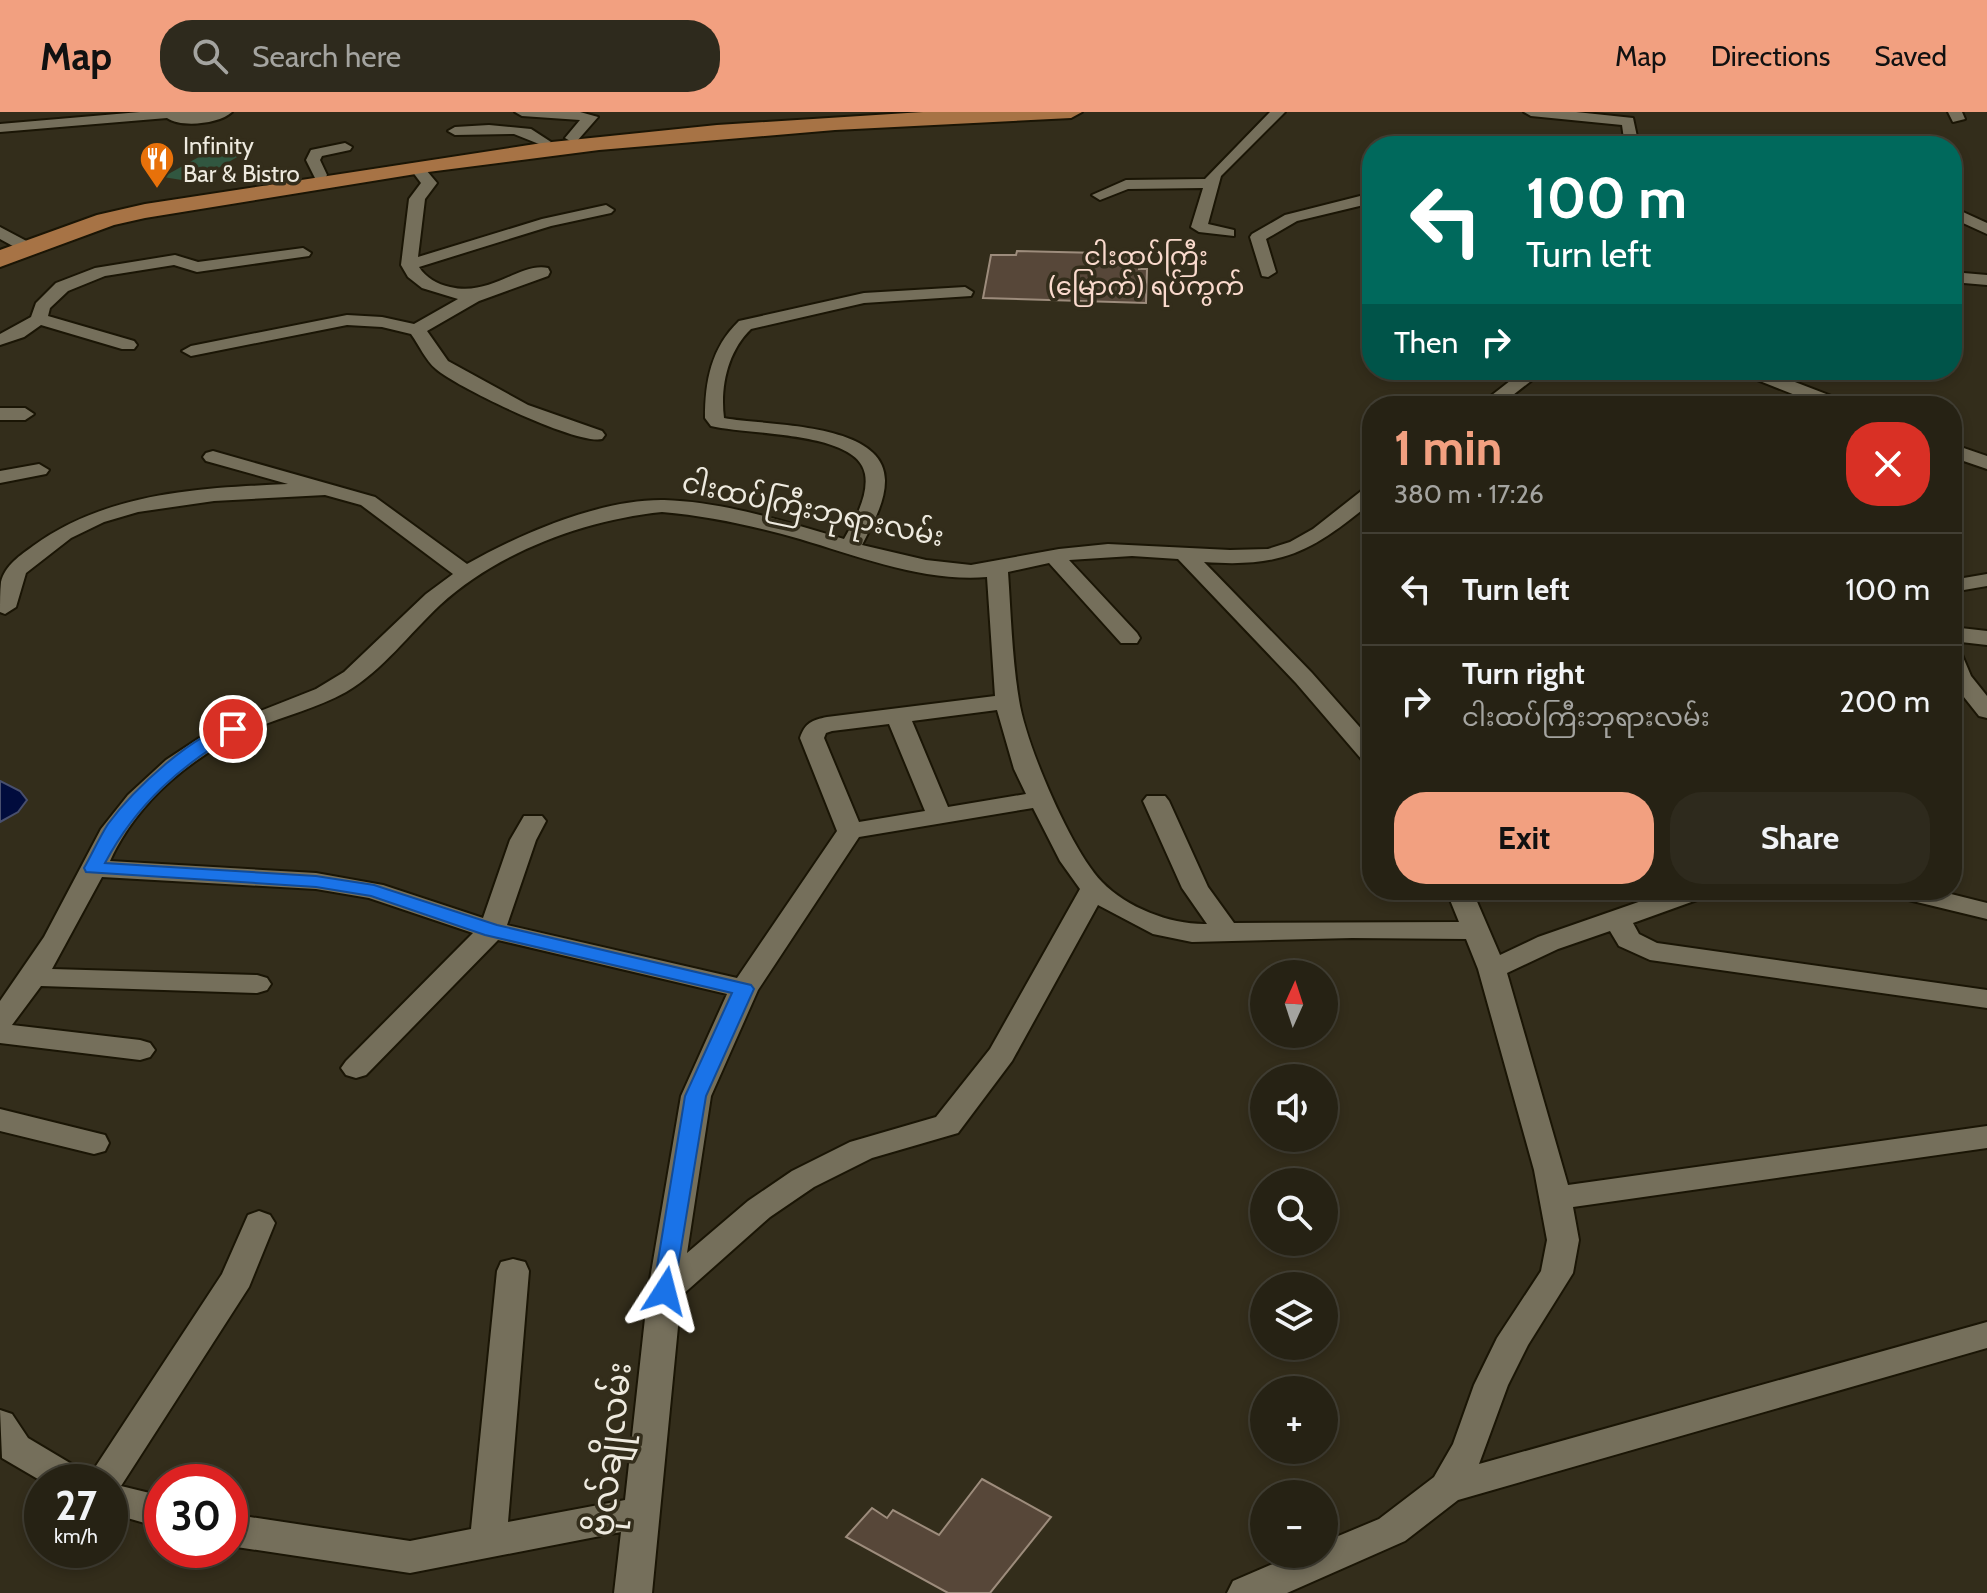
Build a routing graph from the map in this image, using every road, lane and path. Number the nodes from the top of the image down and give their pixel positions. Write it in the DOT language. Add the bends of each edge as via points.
graph roads {
  1 [pos="190,112"];
  2 [pos="225,112"];
  3 [pos="463,112"];
  4 [pos="522,112"];
  5 [pos="900,112"];
  6 [pos="1071,112"];
  7 [pos="1278,112"];
  8 [pos="1531,112"];
  9 [pos="142,115"];
  10 [pos="0,128"];
  11 [pos="1630,136"];
  12 [pos="572,138"];
  13 [pos="345,147"];
  14 [pos="459,148"];
  15 [pos="416,167"];
  16 [pos="320,175"];
  17 [pos="1211,183"];
  18 [pos="1100,195"];
  19 [pos="1362,200"];
  20 [pos="606,210"];
  21 [pos="1962,217"];
  22 [pos="1987,229"];
  23 [pos="1228,233"];
  24 [pos="8,246"];
  25 [pos="303,253"];
  26 [pos="409,265"];
  27 [pos="542,272"];
  28 [pos="1268,272"];
  29 [pos="1962,278"];
  30 [pos="1987,280"];
  31 [pos="965,292"];
  32 [pos="473,297"];
  33 [pos="39,319"];
  34 [pos="417,330"];
  35 [pos="0,340"];
  36 [pos="128,345"];
  37 [pos="191,351"];
  38 [pos="1522,380"];
  39 [pos="1774,380"];
  40 [pos="1501,396"];
  41 [pos="1814,396"];
  42 [pos="0,414"];
  43 [pos="25,414"];
  44 [pos="595,435"];
  45 [pos="1962,454"];
  46 [pos="213,457"];
  47 [pos="1987,463"];
  48 [pos="39,470"];
  49 [pos="0,477"];
  50 [pos="329,489"];
  51 [pos="1362,500"];
  52 [pos="850,548"];
  53 [pos="1185,554"];
  54 [pos="1054,556"];
  55 [pos="997,569"];
  56 [pos="466,573"];
  57 [pos="1987,580"];
  58 [pos="1962,584"];
  59 [pos="5,607"];
  60 [pos="1962,635"];
  61 [pos="1129,638"];
  62 [pos="1987,638"];
  63 [pos="1962,680"];
  64 [pos="1007,702"];
  65 [pos="1987,711"];
  66 [pos="898,717"];
  67 [pos="1362,745"];
  68 [pos="1041,799"];
  69 [pos="1156,801"];
  70 [pos="939,815"];
  71 [pos="533,821"];
  72 [pos="850,831"];
  73 [pos="93,868"];
  74 [pos="1093,889"];
  75 [pos="1463,900"];
  76 [pos="1671,900"];
  77 [pos="1942,900"];
  78 [pos="1987,911"];
  79 [pos="1617,919"];
  80 [pos="492,930"];
  81 [pos="1225,930"];
  82 [pos="1475,931"];
  83 [pos="1492,969"];
  84 [pos="32,977"];
  85 [pos="257,984"];
  86 [pos="744,989"];
  87 [pos="1987,999"];
  88 [pos="0,1020"];
  89 [pos="0,1033"];
  90 [pos="140,1050"];
  91 [pos="356,1068"];
  92 [pos="0,1120"];
  93 [pos="1987,1137"];
  94 [pos="94,1143"];
  95 [pos="1555,1198"];
  96 [pos="259,1223"];
  97 [pos="513,1271"];
  98 [pos="665,1291"];
  99 [pos="1987,1335"];
  100 [pos="0,1424"];
  101 [pos="43,1464"];
  102 [pos="116,1464"];
  103 [pos="1447,1488"];
  104 [pos="641,1512"];
  105 [pos="248,1533"];
  106 [pos="488,1541"];
  107 [pos="633,1593"];
  108 [pos="1246,1593"];
  1 -- 9 [label="street"];
  2 -- 9 [label="street" via="190,118"];
  3 -- 14 [label="street" via="451,119"];
  4 -- 12 [label="street" via="591,117"];
  5 -- 12 [label="main road"];
  6 -- 14 [label="main road"];
  7 -- 17 [label="street"];
  8 -- 11 [label="street" via="1628,121"];
  9 -- 10 [label="street"];
  12 -- 14 [label="main road"];
  13 -- 16 [label="street" via="316,153 313,160"];
  14 -- 15 [label="main road"];
  14 -- 16 [label="main road"];
  15 -- 24 [label="main road" via="145,211"];
  15 -- 26 [label="street" via="429,183 417,199"];
  16 -- 24 [label="main road" via="114,210"];
  17 -- 18 [label="street" via="1126,185"];
  17 -- 23 [label="street" via="1199,227"];
  19 -- 28 [label="street" via="1291,218 1258,237"];
  20 -- 26 [label="street" via="548,222"];
  21 -- 22 [label="street"];
  25 -- 33 [label="street" via="197,267 175,260 101,272 62,287 42,307"];
  26 -- 32 [label="street" via="413,275 430,286"];
  27 -- 32 [label="street"];
  29 -- 30 [label="street"];
  31 -- 52 [label="street" via="864,298 745,325 733,335 715,380 718,422 830,437 864,451 875,471 873,496"];
  32 -- 34 [label="street"];
  33 -- 35 [label="street"];
  33 -- 36 [label="street"];
  34 -- 37 [label="street" via="347,320"];
  34 -- 44 [label="street" via="442,365 521,409"];
  38 -- 40 [label="street"];
  39 -- 41 [label="street"];
  42 -- 43 [label="street"];
  45 -- 47 [label="street"];
  46 -- 50 [label="street"];
  48 -- 49 [label="street"];
  50 -- 56 [label="street" via="368,501"];
  50 -- 59 [label="street" via="248,492 119,510 77,525 16,571"];
  51 -- 53 [label="street, ငါးထပ်ကြီးဘုရားလမ်း" via="1324,531 1282,553"];
  52 -- 55 [label="street, ငါးထပ်ကြီးဘုရားလမ်း" via="945,570"];
  52 -- 56 [label="street, ငါးထပ်ကြီးဘုရားလမ်း" via="704,511 644,507 577,524"];
  53 -- 54 [label="street, ငါးထပ်ကြီးဘုရားလမ်း" via="1135,550"];
  53 -- 67 [label="street"];
  54 -- 55 [label="street, ငါးထပ်ကြီးဘုရားလမ်း"];
  54 -- 61 [label="street"];
  55 -- 64 [label="street"];
  56 -- 73 [label="street, ငါးထပ်ကြီးဘုရားလမ်း" via="351,679 233,729 182,761 125,813"];
  57 -- 58 [label="street"];
  60 -- 62 [label="street"];
  63 -- 65 [label="street"];
  64 -- 66 [label="street"];
  64 -- 68 [label="street" via="1026,769"];
  66 -- 70 [label="street"];
  66 -- 72 [label="street" via="815,729 812,738"];
  68 -- 70 [label="street"];
  68 -- 74 [label="street"];
  69 -- 81 [label="street" via="1195,888"];
  70 -- 72 [label="street"];
  71 -- 80 [label="street"];
  72 -- 86 [label="street, ဗိုလ်ချိုလမ်း"];
  73 -- 80 [label="street" via="331,884 374,891"];
  73 -- 84 [label="street, ငါးထပ်ကြီးဘုရားလမ်း"];
  74 -- 81 [label="street" via="1163,928 1192,933"];
  74 -- 98 [label="street" via="1002,1054 947,1125 861,1150 803,1179 759,1209"];
  75 -- 82 [label="street"];
  76 -- 79 [label="street"];
  77 -- 78 [label="street"];
  79 -- 83 [label="street"];
  79 -- 87 [label="street" via="1629,940 1650,951"];
  80 -- 86 [label="street"];
  80 -- 91 [label="street"];
  81 -- 82 [label="street"];
  82 -- 83 [label="street"];
  83 -- 95 [label="street"];
  84 -- 85 [label="street"];
  84 -- 88 [label="street, ငါးထပ်ကြီးဘုရားလမ်း"];
  86 -- 98 [label="street, ဗိုလ်ချိုလမ်း" via="696,1096"];
  89 -- 90 [label="street"];
  92 -- 94 [label="street"];
  93 -- 95 [label="street"];
  95 -- 103 [label="street" via="1563,1240 1557,1273 1514,1338 1470,1447"];
  96 -- 102 [label="street" via="237,1278"];
  97 -- 106 [label="street"];
  98 -- 104 [label="street, ဗိုလ်ချိုလမ်း"];
  99 -- 103 [label="street"];
  100 -- 101 [label="street" via="15,1448"];
  103 -- 108 [label="street" via="1392,1530"];
  104 -- 106 [label="street"];
  104 -- 107 [label="street, ဗိုလ်ချိုလမ်း"];
  105 -- 106 [label="street" via="410,1557"];
}
